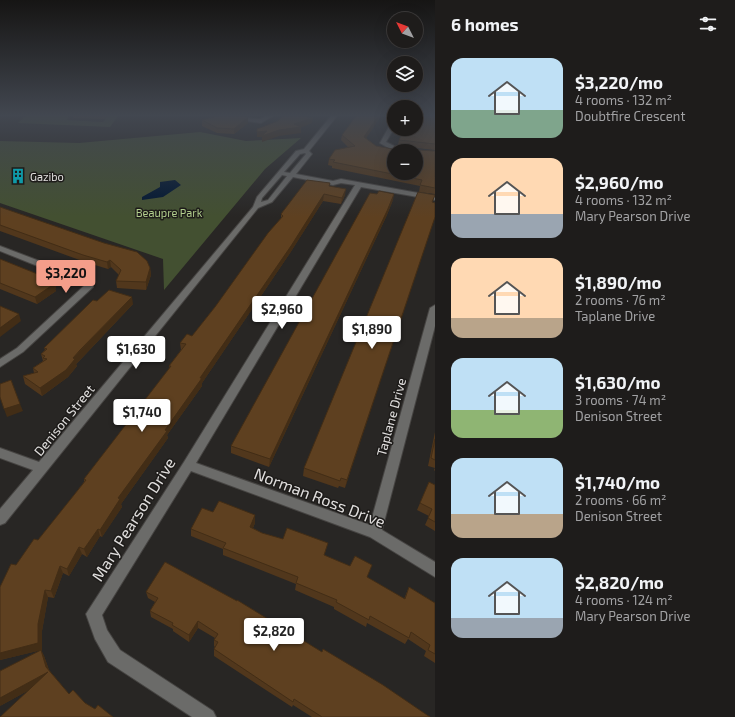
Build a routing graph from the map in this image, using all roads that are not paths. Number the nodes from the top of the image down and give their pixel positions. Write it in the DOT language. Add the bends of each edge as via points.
graph roads {
  1 [pos="306,151"];
  2 [pos="283,170"];
  3 [pos="294,172"];
  4 [pos="359,184"];
  5 [pos="435,198"];
  6 [pos="256,207"];
  7 [pos="0,248"];
  8 [pos="435,308"];
  9 [pos="0,364"];
  10 [pos="0,453"];
  11 [pos="188,465"];
  12 [pos="41,468"];
  13 [pos="0,519"];
  14 [pos="375,533"];
  15 [pos="435,570"];
  16 [pos="207,717"];
  1 -- 2 [label="street, Denison Street" via="298,152"];
  1 -- 3 [label="street, Denison Street" via="309,154"];
  2 -- 3 [label="street"];
  2 -- 6 [label="street, Denison Street" via="259,198"];
  3 -- 4 [label="street" via="333,183 341,181"];
  3 -- 6 [label="street, Denison Street" via="270,201"];
  4 -- 5 [label="street"];
  4 -- 11 [label="street, Mary Pearson Drive"];
  6 -- 12 [label="street, Denison Street"];
  7 -- 9 [label="street" via="89,284 89,288 20,350"];
  8 -- 14 [label="street, Taplane Drive"];
  10 -- 12 [label="street"];
  11 -- 14 [label="street, Norman Ross Drive"];
  11 -- 16 [label="street, Mary Pearson Drive" via="94,614 100,634 114,656"];
  12 -- 13 [label="street, Denison Street"];
  14 -- 15 [label="street, Norman Ross Drive"];
}
